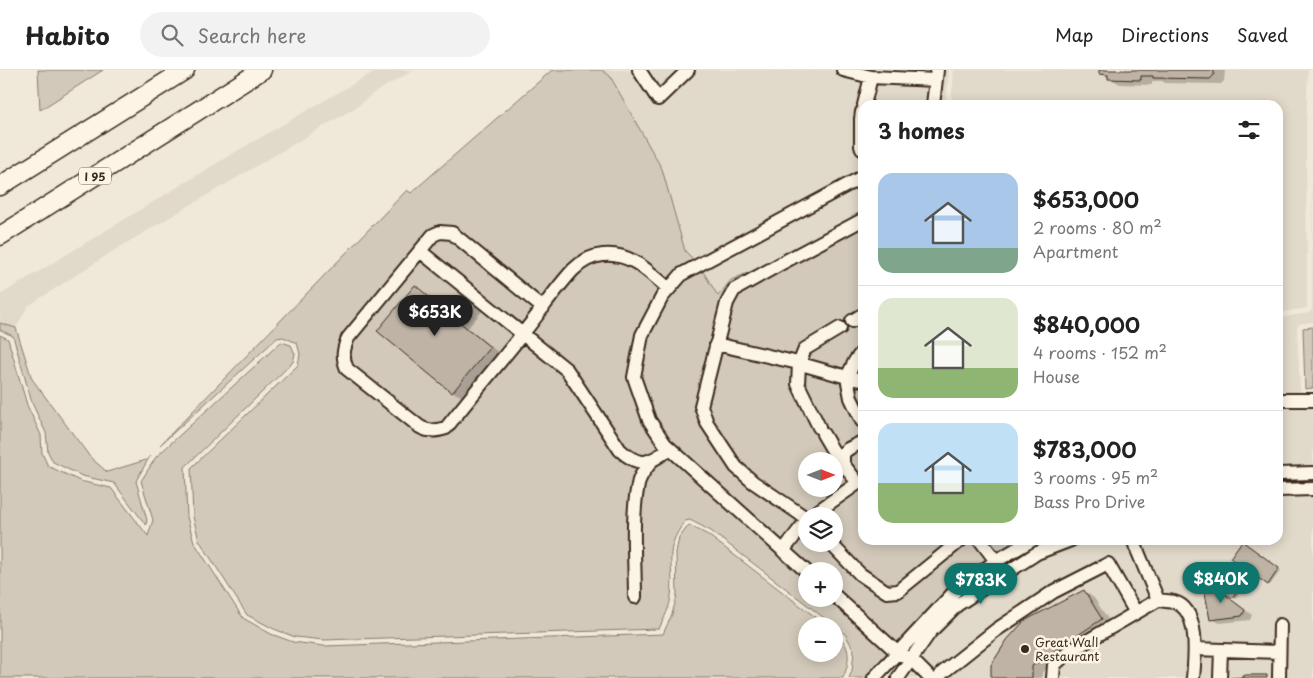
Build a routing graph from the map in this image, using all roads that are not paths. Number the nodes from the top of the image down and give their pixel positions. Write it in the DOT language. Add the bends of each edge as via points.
graph roads {
  1 [pos="185,70"];
  2 [pos="262,70"];
  3 [pos="639,70"];
  4 [pos="688,70"];
  5 [pos="842,70"];
  6 [pos="936,75"];
  7 [pos="871,77"];
  8 [pos="866,100"];
  9 [pos="934,100"];
  10 [pos="858,179"];
  11 [pos="0,186"];
  12 [pos="858,222"];
  13 [pos="0,236"];
  14 [pos="420,251"];
  15 [pos="669,289"];
  16 [pos="543,308"];
  17 [pos="840,328"];
  18 [pos="523,333"];
  19 [pos="716,344"];
  20 [pos="858,357"];
  21 [pos="799,364"];
  22 [pos="847,377"];
  23 [pos="858,379"];
  24 [pos="1283,400"];
  25 [pos="1313,400"];
  26 [pos="858,413"];
  27 [pos="858,444"];
  28 [pos="670,449"];
  29 [pos="651,462"];
  30 [pos="844,464"];
  31 [pos="1313,473"];
  32 [pos="1283,474"];
  33 [pos="858,480"];
  34 [pos="858,483"];
  35 [pos="1283,490"];
  36 [pos="1313,490"];
  37 [pos="825,507"];
  38 [pos="798,513"];
  39 [pos="798,530"];
  40 [pos="955,545"];
  41 [pos="984,545"];
  42 [pos="1023,545"];
  43 [pos="1058,545"];
  44 [pos="1135,545"];
  45 [pos="783,550"];
  46 [pos="839,552"];
  47 [pos="996,561"];
  48 [pos="798,564"];
  49 [pos="635,598"];
  50 [pos="1158,600"];
  51 [pos="843,603"];
  52 [pos="1136,613"];
  53 [pos="1280,625"];
  54 [pos="1195,649"];
  55 [pos="1221,650"];
  56 [pos="1279,652"];
  57 [pos="898,653"];
  58 [pos="911,659"];
  59 [pos="874,678"];
  60 [pos="898,678"];
  61 [pos="930,678"];
  62 [pos="939,678"];
  63 [pos="1053,678"];
  64 [pos="1194,678"];
  65 [pos="1220,678"];
  66 [pos="1279,678"];
  1 -- 11 [label="highway"];
  2 -- 13 [label="highway, I 95"];
  3 -- 4 [label="street" via="658,99"];
  5 -- 7 [label="street"];
  6 -- 7 [label="street"];
  6 -- 9 [label="street"];
  7 -- 8 [label="street"];
  10 -- 15 [label="street" via="682,274"];
  12 -- 19 [label="street" via="734,290 727,303"];
  14 -- 16 [label="street" via="433,235 452,233"];
  14 -- 18 [label="street"];
  14 -- 18 [label="street" via="348,338 343,359 347,369 405,416 428,431 446,428"];
  15 -- 16 [label="street" via="629,258 604,254 584,261 573,270"];
  15 -- 28 [label="street" via="642,335 634,377 649,420"];
  16 -- 18 [label="street"];
  17 -- 21 [label="street" via="805,349"];
  18 -- 29 [label="street" via="567,370 620,450 629,459"];
  19 -- 21 [label="street"];
  19 -- 38 [label="street" via="701,406 707,423 736,467"];
  20 -- 22 [label="street"];
  21 -- 22 [label="street"];
  21 -- 30 [label="street" via="798,384 821,431"];
  22 -- 23 [label="street"];
  22 -- 26 [label="street"];
  24 -- 25 [label="street"];
  27 -- 30 [label="street" via="843,453"];
  28 -- 29 [label="street"];
  28 -- 45 [label="street"];
  29 -- 49 [label="street" via="638,484"];
  30 -- 33 [label="street"];
  31 -- 32 [label="street"];
  34 -- 37 [label="street"];
  35 -- 36 [label="street"];
  39 -- 45 [label="street"];
  40 -- 46 [label="street" via="898,591 887,592 860,574"];
  41 -- 47 [label="street"];
  42 -- 47 [label="street"];
  43 -- 58 [label="street" via="1037,553 957,605 930,632"];
  44 -- 50 [label="street"];
  45 -- 48 [label="street"];
  47 -- 57 [label="street" via="957,589"];
  50 -- 52 [label="street"];
  50 -- 54 [label="street" via="1175,602 1187,611 1195,633"];
  51 -- 57 [label="street"];
  52 -- 62 [label="street" via="1108,564 1053,592 996,630"];
  52 -- 63 [label="street" via="1070,651 1054,665"];
  53 -- 56 [label="street"];
  54 -- 55 [label="street"];
  54 -- 64 [label="street"];
  55 -- 56 [label="street"];
  55 -- 65 [label="street"];
  56 -- 66 [label="street"];
  57 -- 58 [label="street"];
  57 -- 59 [label="street"];
  58 -- 60 [label="street"];
  58 -- 61 [label="street"];
}
